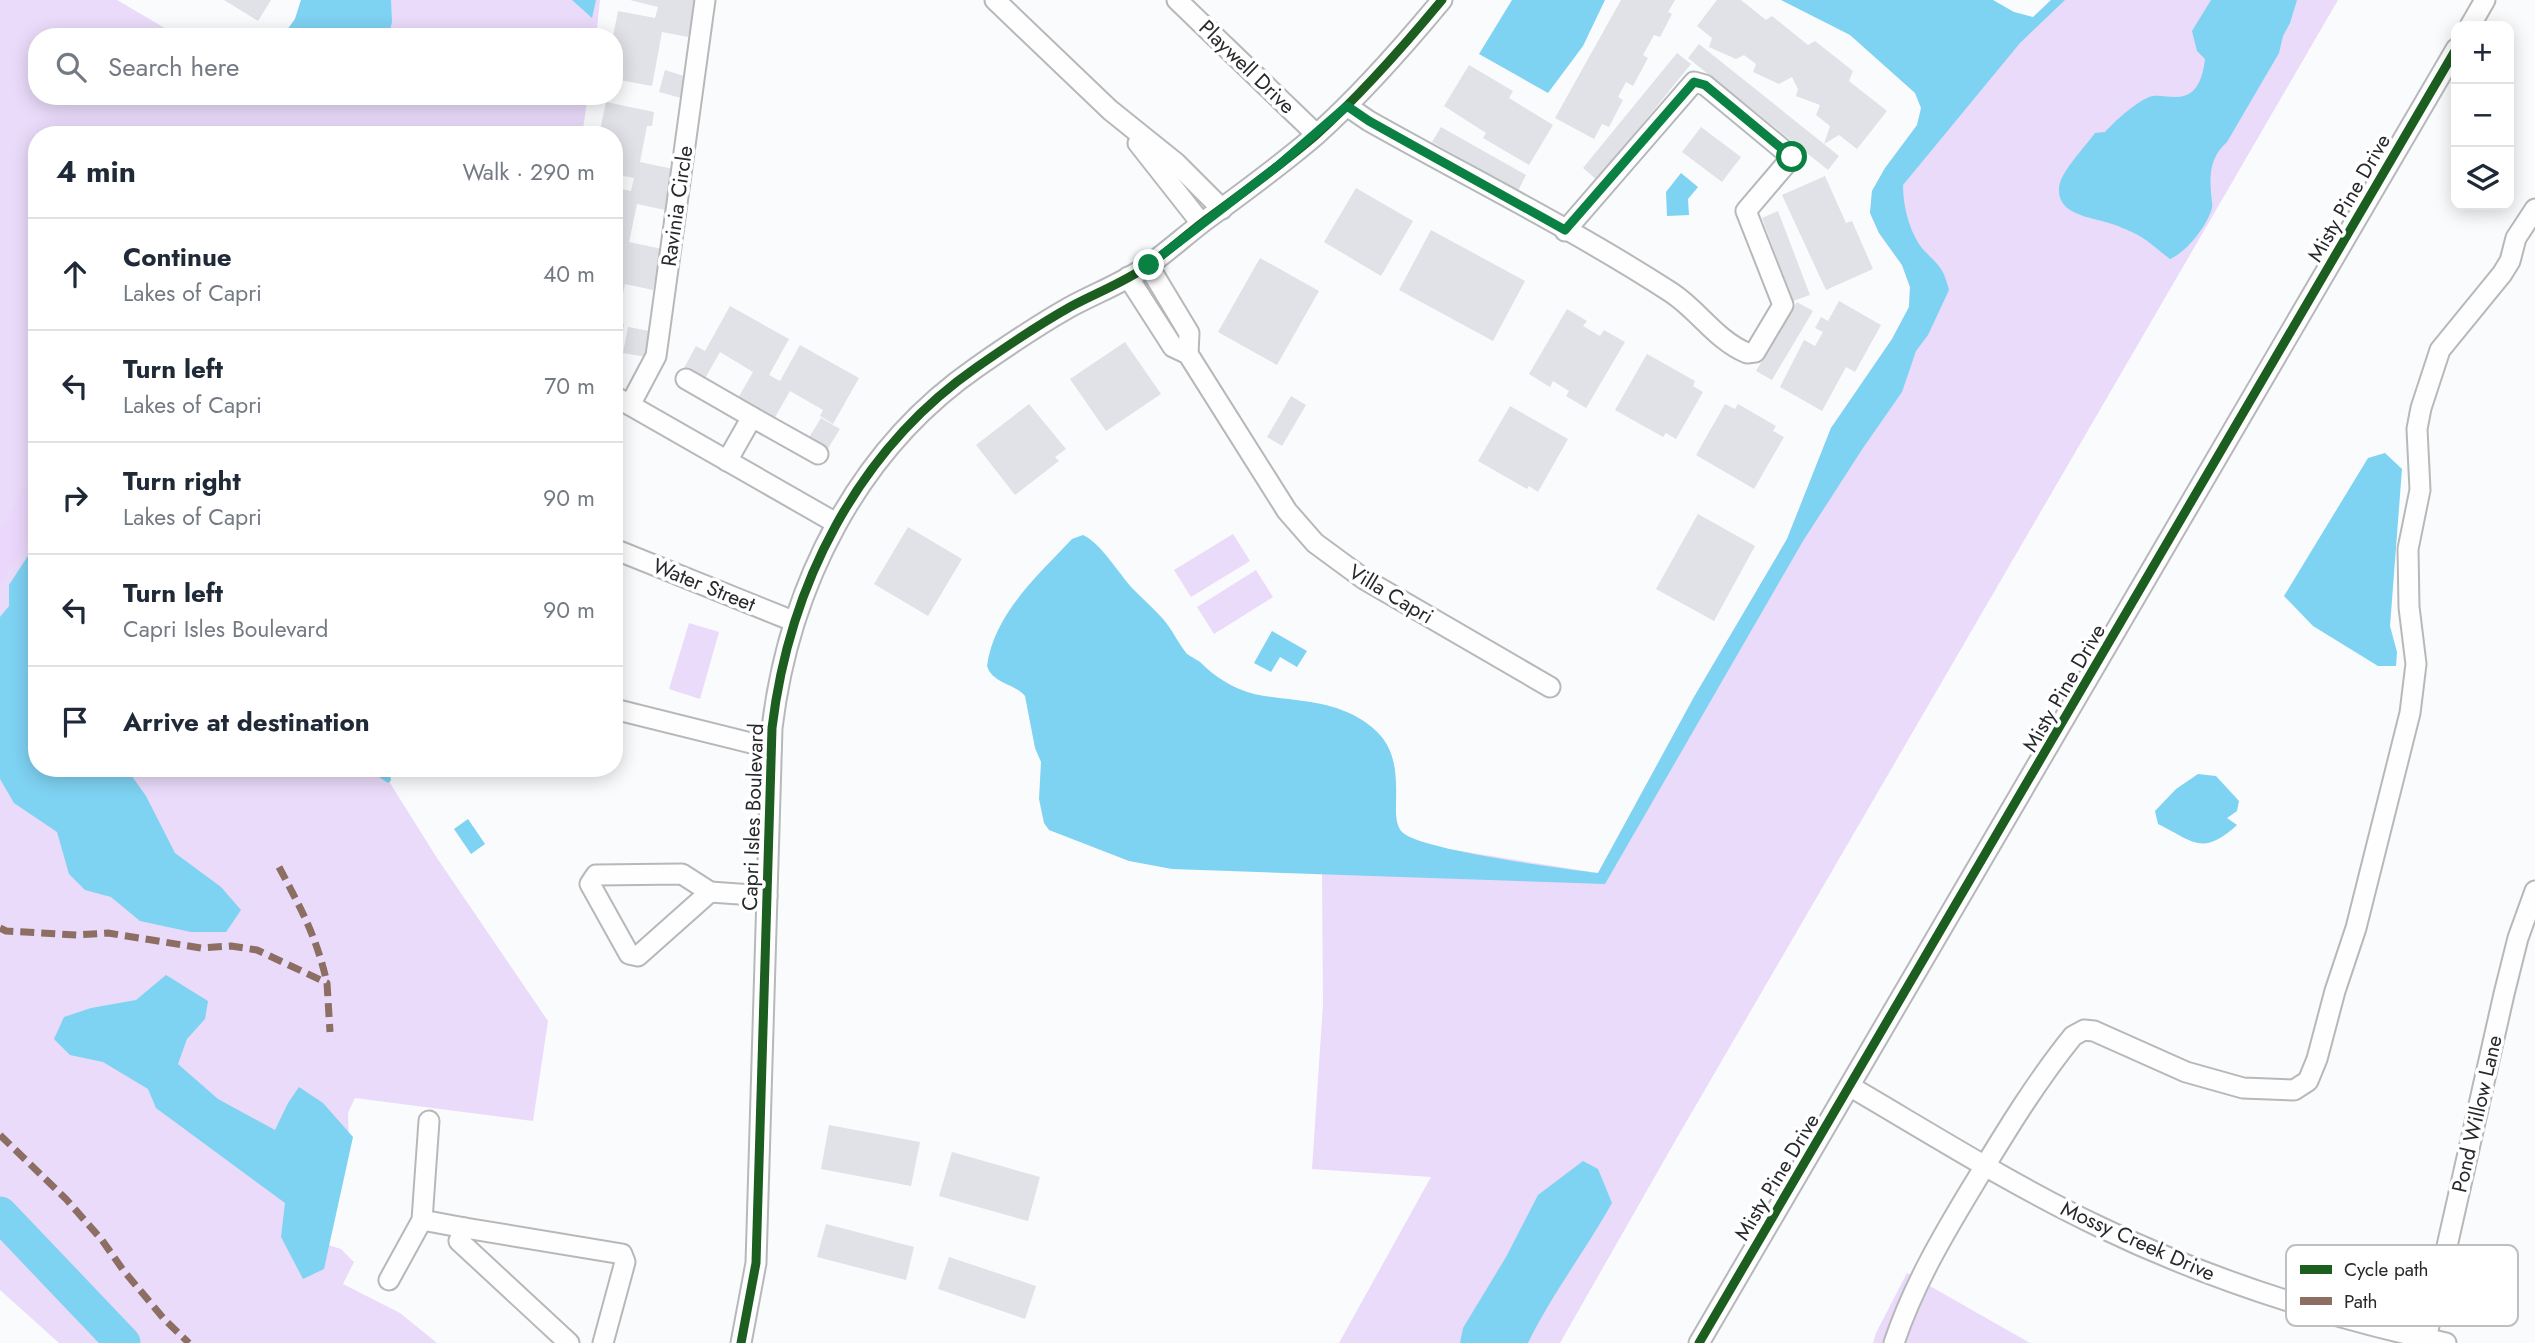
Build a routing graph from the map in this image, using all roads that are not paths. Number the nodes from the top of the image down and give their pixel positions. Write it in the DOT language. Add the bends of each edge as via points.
graph roads {
  1 [pos="705,0"];
  2 [pos="995,0"];
  3 [pos="1177,0"];
  4 [pos="1442,0"];
  5 [pos="2485,0"];
  6 [pos="2473,21"];
  7 [pos="2451,58"];
  8 [pos="1347,106"];
  9 [pos="1110,110"];
  10 [pos="1316,134"];
  11 [pos="1222,209"];
  12 [pos="2535,209"];
  13 [pos="1201,223"];
  14 [pos="1565,230"];
  15 [pos="1149,265"];
  16 [pos="1128,277"];
  17 [pos="1188,354"];
  18 [pos="686,379"];
  19 [pos="623,399"];
  20 [pos="623,401"];
  21 [pos="752,417"];
  22 [pos="818,454"];
  23 [pos="727,461"];
  24 [pos="836,523"];
  25 [pos="623,553"];
  26 [pos="793,621"];
  27 [pos="1550,687"];
  28 [pos="623,711"];
  29 [pos="771,748"];
  30 [pos="709,891"];
  31 [pos="2535,891"];
  32 [pos="767,896"];
  33 [pos="1851,1087"];
  34 [pos="429,1121"];
  35 [pos="1984,1166"];
  36 [pos="422,1220"];
  37 [pos="465,1228"];
  38 [pos="2447,1245"];
  39 [pos="389,1280"];
  40 [pos="2286,1301"];
  41 [pos="2373,1326"];
  42 [pos="2429,1326"];
  43 [pos="2426,1339"];
  44 [pos="569,1343"];
  45 [pos="603,1343"];
  46 [pos="741,1343"];
  47 [pos="1699,1343"];
  48 [pos="1894,1343"];
  49 [pos="2446,1343"];
  1 -- 19 [label="street, Ravinia Circle" via="656,356"];
  2 -- 9 [label="street"];
  3 -- 10 [label="street, Playwell Drive"];
  4 -- 8 [label="street, Capri Isles Boulevard"];
  5 -- 6 [label="street"];
  7 -- 33 [label="street, Misty Pine Drive"];
  8 -- 10 [label="street, Capri Isles Boulevard"];
  8 -- 14 [label="street"];
  9 -- 11 [label="street" via="1176,163"];
  9 -- 13 [label="street"];
  10 -- 11 [label="street, Capri Isles Boulevard"];
  11 -- 13 [label="street, Capri Isles Boulevard"];
  12 -- 35 [label="street" via="2516,238 2502,274 2440,350 2421,408 2417,429 2420,490 2408,549 2416,664 2410,713 2356,928 2308,1081 2294,1090 2243,1088 2186,1072 2114,1038 2084,1030 2073,1036 2030,1092"];
  13 -- 15 [label="street, Capri Isles Boulevard"];
  14 -- 14 [label="street" via="1673,294 1718,335 1751,353 1783,305 1746,211 1792,157 1705,85 1694,82"];
  15 -- 16 [label="street, Capri Isles Boulevard"];
  15 -- 17 [label="street" via="1189,333"];
  16 -- 17 [label="street" via="1173,347"];
  16 -- 24 [label="street, Capri Isles Boulevard" via="1070,308 960,379 890,447"];
  17 -- 27 [label="street, Villa Capri" via="1298,526 1338,562"];
  18 -- 21 [label="street"];
  20 -- 23 [label="street, Ravinia Circle"];
  21 -- 22 [label="street"];
  21 -- 23 [label="street"];
  23 -- 24 [label="street, Ravinia Circle"];
  24 -- 26 [label="street, Capri Isles Boulevard"];
  25 -- 26 [label="street, Water Street"];
  26 -- 29 [label="street, Capri Isles Boulevard" via="778,687"];
  28 -- 29 [label="street"];
  29 -- 32 [label="street, Capri Isles Boulevard"];
  30 -- 30 [label="street, Capri Isles Boulevard" via="638,956 629,954 590,884 596,875 682,874"];
  30 -- 32 [label="street, Capri Isles Boulevard"];
  31 -- 38 [label="street, Pond Willow Lane" via="2504,994"];
  32 -- 46 [label="street, Capri Isles Boulevard" via="755,1262"];
  33 -- 35 [label="street, Mossy Creek Drive"];
  33 -- 47 [label="street, Misty Pine Drive"];
  34 -- 36 [label="street"];
  35 -- 40 [label="street, Mossy Creek Drive" via="2099,1227"];
  35 -- 48 [label="street" via="1937,1245"];
  36 -- 37 [label="street"];
  36 -- 39 [label="street"];
  37 -- 44 [label="street" via="459,1241"];
  37 -- 45 [label="street" via="622,1254 625,1262"];
  41 -- 43 [label="street, Mossy Creek Drive"];
  42 -- 43 [label="street, Pond Willow Lane"];
  43 -- 49 [label="street, Mossy Creek Drive"];
}
